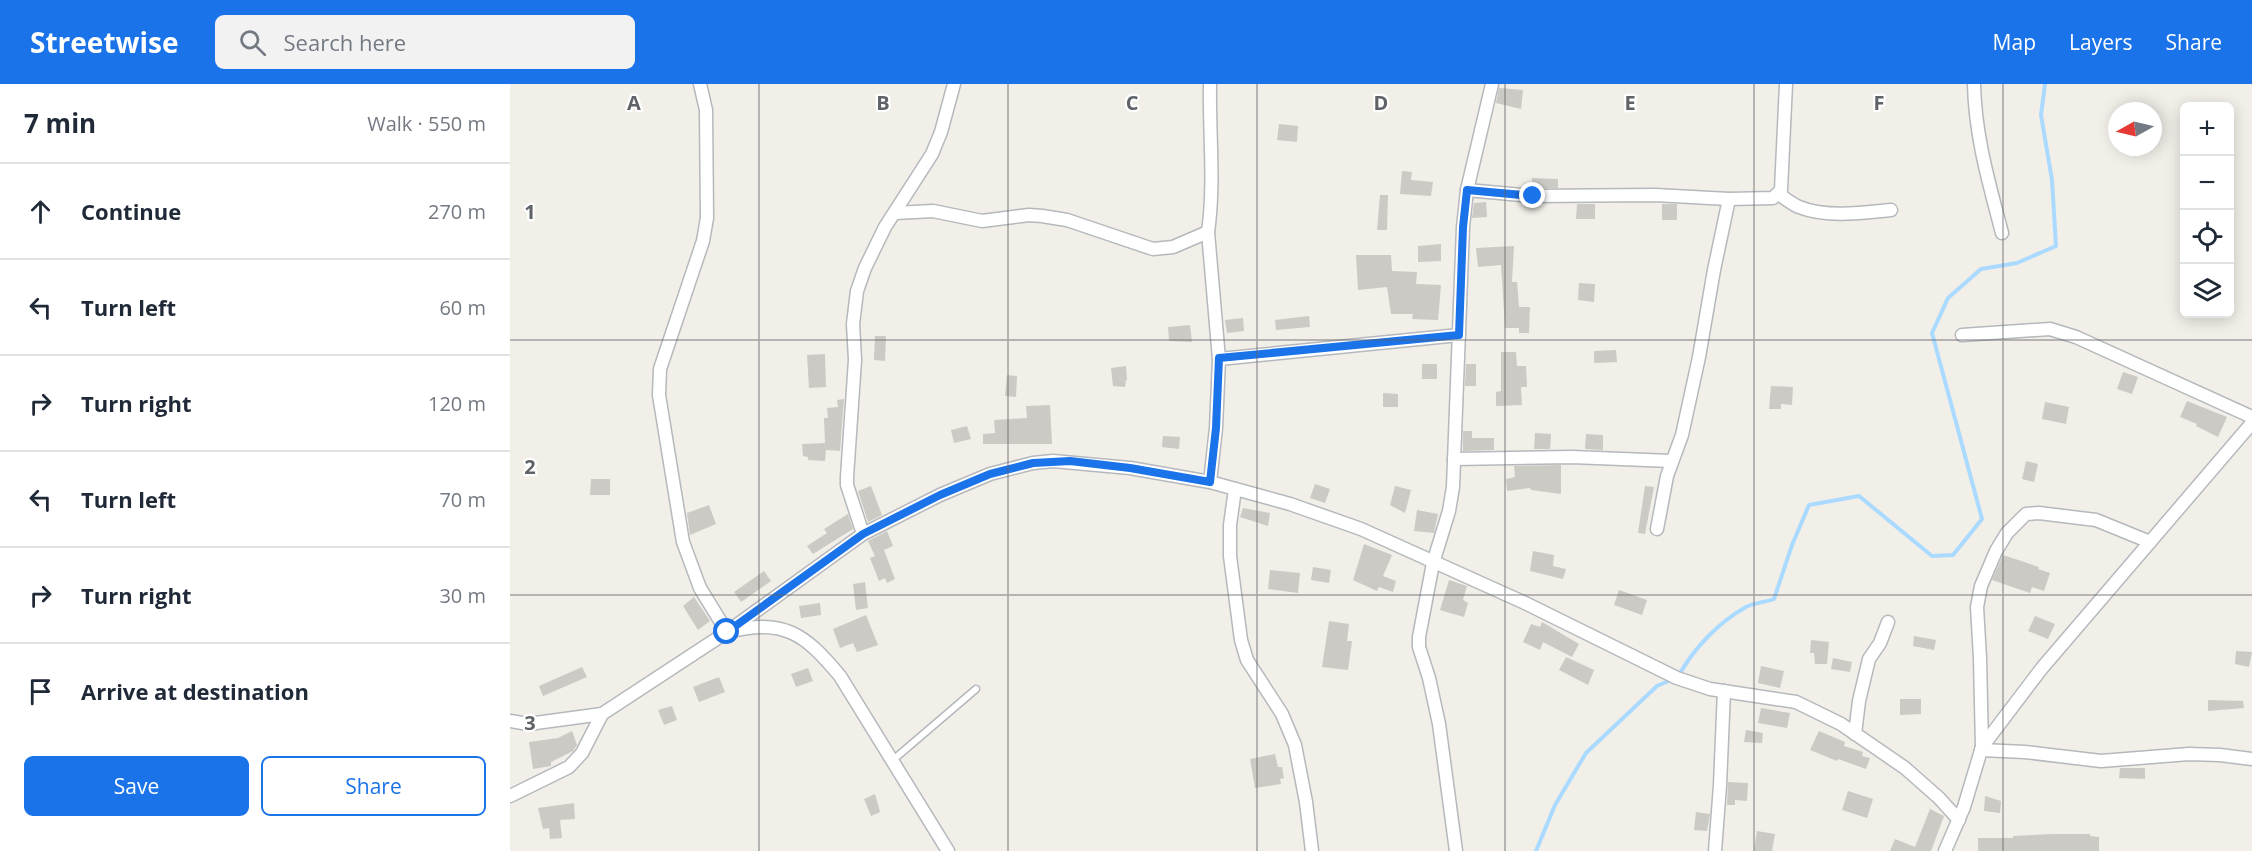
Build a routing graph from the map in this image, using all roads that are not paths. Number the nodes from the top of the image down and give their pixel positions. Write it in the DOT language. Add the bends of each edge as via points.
graph roads {
  1 [pos="700,84"];
  2 [pos="954,84"];
  3 [pos="1210,84"];
  4 [pos="1492,84"];
  5 [pos="1786,84"];
  6 [pos="1974,84"];
  7 [pos="1467,190"];
  8 [pos="1778,194"];
  9 [pos="1729,199"];
  10 [pos="1891,210"];
  11 [pos="895,213"];
  12 [pos="1208,232"];
  13 [pos="2001,233"];
  14 [pos="1459,335"];
  15 [pos="1962,335"];
  16 [pos="1219,358"];
  17 [pos="2252,417"];
  18 [pos="2252,423"];
  19 [pos="1454,459"];
  20 [pos="1671,461"];
  21 [pos="1210,482"];
  22 [pos="1235,489"];
  23 [pos="1657,529"];
  24 [pos="863,534"];
  25 [pos="2150,542"];
  26 [pos="1433,562"];
  27 [pos="1888,622"];
  28 [pos="727,632"];
  29 [pos="976,689"];
  30 [pos="1724,691"];
  31 [pos="602,714"];
  32 [pos="510,722"];
  33 [pos="1854,734"];
  34 [pos="1982,748"];
  35 [pos="2252,759"];
  36 [pos="892,760"];
  37 [pos="510,796"];
  38 [pos="1959,820"];
  39 [pos="948,851"];
  40 [pos="1312,851"];
  41 [pos="1456,851"];
  42 [pos="1715,851"];
  43 [pos="1945,851"];
  1 -- 28 [label="street" via="706,110 707,218 703,241 660,369 659,395 683,542 700,588"];
  2 -- 11 [label="street" via="933,154"];
  3 -- 12 [label="street"];
  4 -- 7 [label="street"];
  5 -- 8 [label="street"];
  6 -- 13 [label="street" via="1977,136"];
  7 -- 9 [label="street" via="1533,196"];
  7 -- 14 [label="street"];
  8 -- 9 [label="street" via="1773,198"];
  8 -- 10 [label="street" via="1799,207 1819,212"];
  9 -- 20 [label="street" via="1682,435"];
  11 -- 12 [label="street" via="933,211 982,221 1042,216 1067,220 1153,249 1173,248"];
  11 -- 24 [label="street" via="865,268 857,291 853,324 855,360 847,485"];
  12 -- 16 [label="street"];
  14 -- 16 [label="street"];
  14 -- 19 [label="street"];
  15 -- 17 [label="street" via="2049,329 2076,337"];
  16 -- 21 [label="street"];
  18 -- 25 [label="street"];
  19 -- 20 [label="street" via="1572,457"];
  19 -- 26 [label="street" via="1449,511"];
  20 -- 23 [label="street"];
  21 -- 22 [label="street"];
  21 -- 24 [label="street" via="1070,461 1033,463 980,478"];
  22 -- 26 [label="street" via="1360,529"];
  22 -- 40 [label="street" via="1230,556 1241,640 1247,660 1282,714 1295,745"];
  24 -- 28 [label="street"];
  25 -- 34 [label="street" via="2042,668"];
  25 -- 34 [label="street" via="2096,520 2039,513 2026,514 2007,533 1981,586 1977,607"];
  26 -- 30 [label="street" via="1677,678"];
  26 -- 41 [label="street" via="1419,647 1439,724"];
  27 -- 33 [label="street" via="1869,659"];
  28 -- 31 [label="street"];
  28 -- 36 [label="street" via="775,626 800,636 840,676"];
  29 -- 36 [label="lane"];
  30 -- 33 [label="street" via="1796,702"];
  30 -- 42 [label="street"];
  31 -- 32 [label="street" via="528,724"];
  31 -- 37 [label="street" via="582,753 569,767"];
  33 -- 38 [label="street" via="1905,768"];
  34 -- 35 [label="street" via="2101,761 2189,754"];
  34 -- 38 [label="street"];
  36 -- 39 [label="street"];
  38 -- 43 [label="street"];
}
